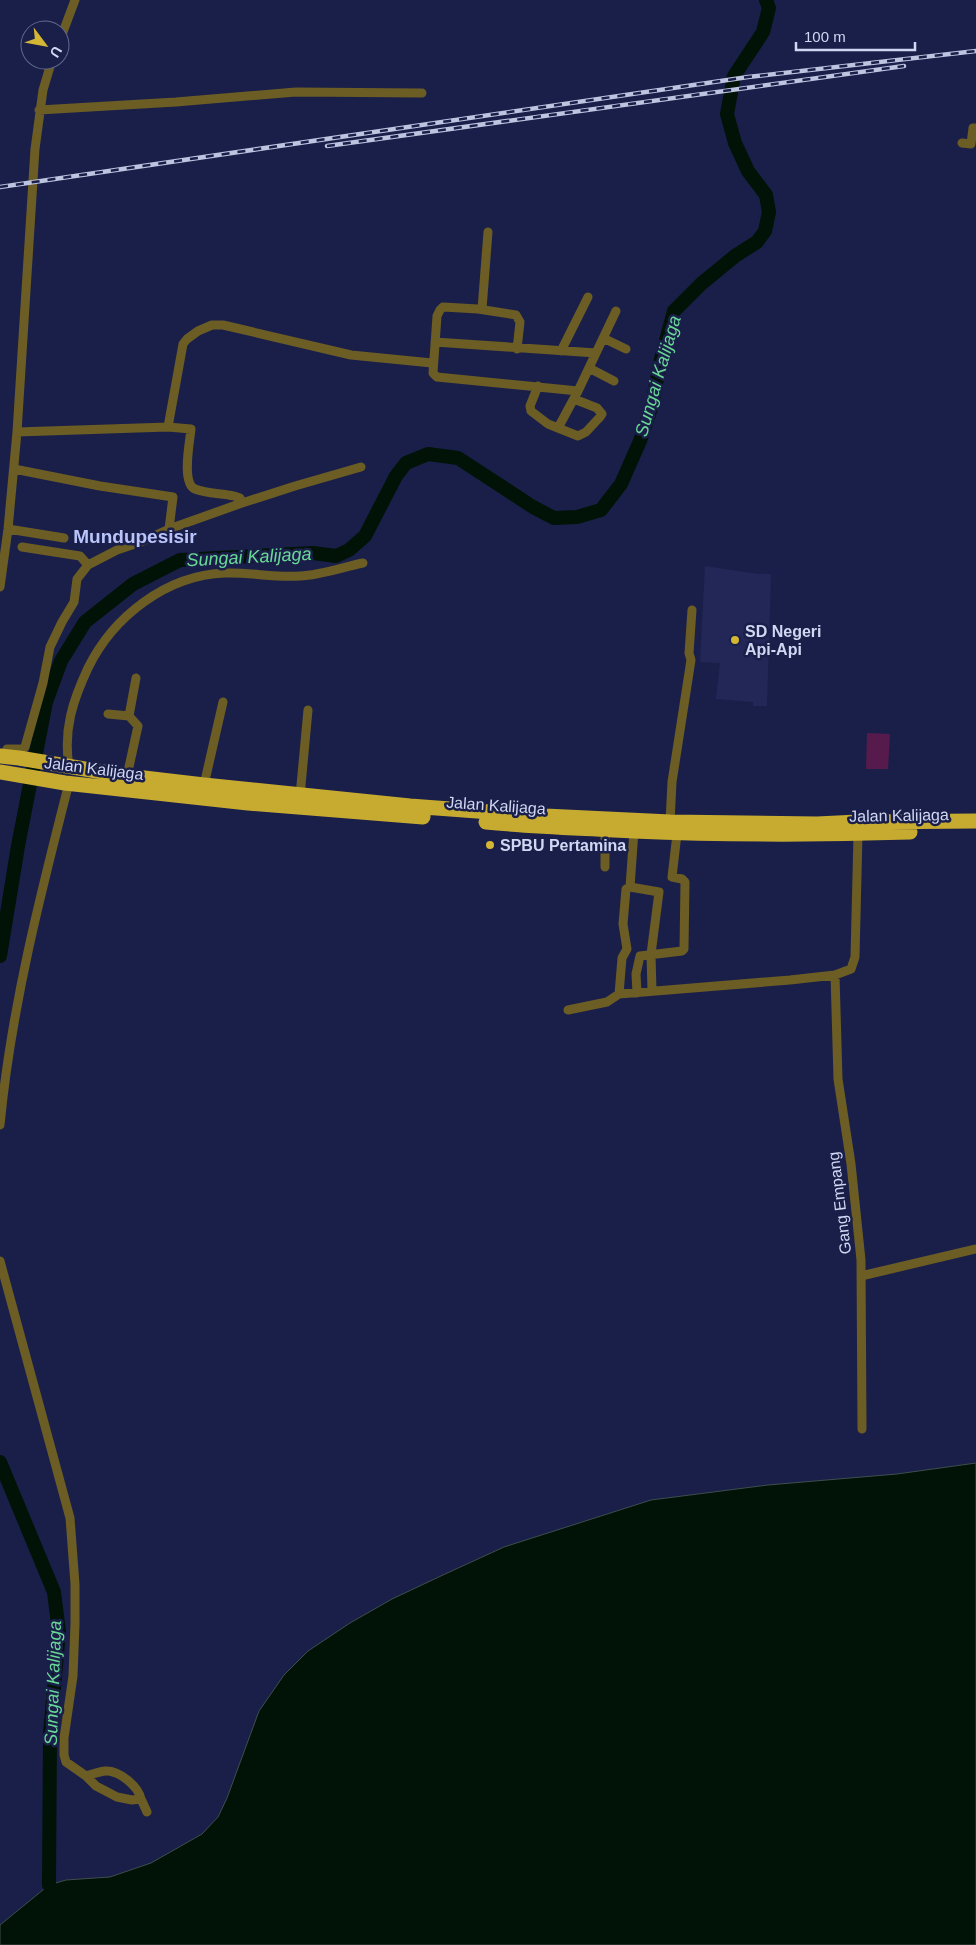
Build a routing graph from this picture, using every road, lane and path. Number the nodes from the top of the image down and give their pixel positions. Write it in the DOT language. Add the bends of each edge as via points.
graph roads {
  1 [pos="75,0"];
  2 [pos="68,20"];
  3 [pos="48,70"];
  4 [pos="422,94"];
  5 [pos="39,110"];
  6 [pos="976,128"];
  7 [pos="962,143"];
  8 [pos="488,232"];
  9 [pos="588,297"];
  10 [pos="482,310"];
  11 [pos="616,311"];
  12 [pos="603,338"];
  13 [pos="435,342"];
  14 [pos="517,349"];
  15 [pos="626,349"];
  16 [pos="561,351"];
  17 [pos="596,353"];
  18 [pos="432,363"];
  19 [pos="589,368"];
  20 [pos="614,381"];
  21 [pos="538,386"];
  22 [pos="576,395"];
  23 [pos="168,427"];
  24 [pos="558,428"];
  25 [pos="18,432"];
  26 [pos="361,467"];
  27 [pos="14,469"];
  28 [pos="242,503"];
  29 [pos="8,529"];
  30 [pos="169,529"];
  31 [pos="64,538"];
  32 [pos="22,547"];
  33 [pos="363,562"];
  34 [pos="88,565"];
  35 [pos="0,587"];
  36 [pos="692,610"];
  37 [pos="136,678"];
  38 [pos="222,702"];
  39 [pos="308,710"];
  40 [pos="108,714"];
  41 [pos="129,716"];
  42 [pos="8,757"];
  43 [pos="67,766"];
  44 [pos="0,772"];
  45 [pos="127,776"];
  46 [pos="67,783"];
  47 [pos="204,785"];
  48 [pos="300,796"];
  49 [pos="976,821"];
  50 [pos="673,828"];
  51 [pos="605,830"];
  52 [pos="634,831"];
  53 [pos="976,831"];
  54 [pos="858,834"];
  55 [pos="605,867"];
  56 [pos="630,887"];
  57 [pos="651,954"];
  58 [pos="835,975"];
  59 [pos="652,991"];
  60 [pos="637,993"];
  61 [pos="619,994"];
  62 [pos="568,1010"];
  63 [pos="0,1124"];
  64 [pos="976,1249"];
  65 [pos="0,1261"];
  66 [pos="861,1276"];
  67 [pos="862,1429"];
  68 [pos="86,1776"];
  69 [pos="141,1799"];
  70 [pos="147,1812"];
  1 -- 2 [label="street"];
  3 -- 5 [label="street"];
  4 -- 5 [label="street" via="296,92"];
  5 -- 25 [label="street"];
  6 -- 7 [label="street" via="971,144"];
  8 -- 10 [label="street"];
  9 -- 16 [label="street"];
  10 -- 13 [label="street" via="441,308"];
  10 -- 14 [label="street" via="518,316"];
  11 -- 12 [label="street"];
  12 -- 15 [label="street"];
  12 -- 17 [label="street"];
  13 -- 14 [label="street"];
  13 -- 18 [label="street"];
  14 -- 16 [label="street"];
  16 -- 17 [label="street"];
  17 -- 19 [label="street"];
  18 -- 21 [label="street" via="433,374 437,376"];
  18 -- 23 [label="street" via="351,355 212,325 193,334 183,344"];
  19 -- 20 [label="street"];
  19 -- 22 [label="street"];
  21 -- 22 [label="street"];
  21 -- 24 [label="street" via="531,411"];
  22 -- 24 [label="street"];
  22 -- 24 [label="street" via="597,408 601,416 581,435"];
  23 -- 25 [label="street"];
  23 -- 28 [label="street" via="191,429 187,475 192,487 234,496"];
  25 -- 27 [label="street"];
  26 -- 28 [label="street"];
  27 -- 29 [label="street"];
  27 -- 30 [label="street" via="173,496"];
  28 -- 30 [label="street"];
  29 -- 31 [label="street"];
  29 -- 35 [label="street"];
  30 -- 34 [label="street"];
  32 -- 34 [label="street" via="80,556"];
  33 -- 43 [label="street" via="298,576 213,574 171,586 147,599 127,615 107,638 87,671 67,730"];
  34 -- 42 [label="street" via="77,579 74,602 50,647 25,747 7,749"];
  36 -- 50 [label="street" via="689,652 692,660 672,782"];
  37 -- 41 [label="street"];
  38 -- 47 [label="street"];
  39 -- 48 [label="street"];
  40 -- 41 [label="street"];
  41 -- 45 [label="street" via="138,726"];
  42 -- 43 [label="highway, Jalan Kalijaga"];
  43 -- 45 [label="highway, Jalan Kalijaga"];
  44 -- 46 [label="highway, Jalan Kalijaga"];
  45 -- 47 [label="highway, Jalan Kalijaga"];
  46 -- 51 [label="highway, Jalan Kalijaga" via="347,812"];
  46 -- 63 [label="street" via="12,1026"];
  47 -- 48 [label="highway, Jalan Kalijaga"];
  48 -- 50 [label="highway, Jalan Kalijaga"];
  49 -- 50 [label="highway, Jalan Kalijaga"];
  50 -- 52 [label="highway, Jalan Kalijaga"];
  50 -- 54 [label="highway, Jalan Kalijaga"];
  50 -- 57 [label="street" via="672,875 686,882 684,949"];
  51 -- 52 [label="highway, Jalan Kalijaga"];
  51 -- 55 [label="street"];
  52 -- 56 [label="street"];
  53 -- 54 [label="highway, Jalan Kalijaga"];
  54 -- 58 [label="street" via="855,957 851,969"];
  56 -- 57 [label="street" via="659,892"];
  56 -- 61 [label="street" via="626,889 624,901 623,930 627,949 622,958"];
  57 -- 59 [label="street"];
  57 -- 60 [label="street" via="639,958"];
  58 -- 59 [label="street"];
  58 -- 66 [label="street, Gang Empang" via="838,1079 851,1164"];
  59 -- 60 [label="street"];
  60 -- 61 [label="street"];
  61 -- 62 [label="street" via="607,1002"];
  64 -- 66 [label="street"];
  65 -- 68 [label="street" via="70,1518 75,1584 74,1676 64,1755 66,1762"];
  66 -- 67 [label="street, Gang Empang"];
  68 -- 69 [label="street" via="96,1786 117,1797"];
  68 -- 69 [label="street" via="113,1772 134,1786"];
  69 -- 70 [label="street"];
}
